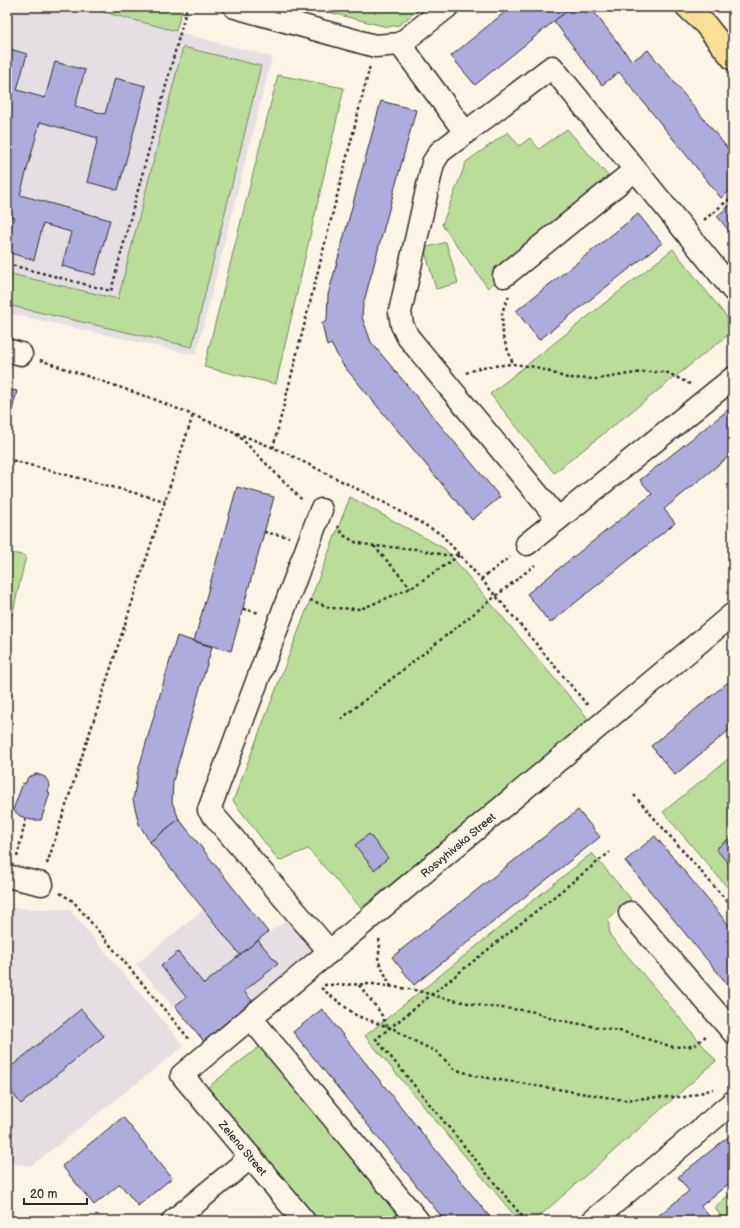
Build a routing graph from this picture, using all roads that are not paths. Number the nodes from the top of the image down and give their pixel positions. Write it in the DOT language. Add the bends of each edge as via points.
graph roads {
  1 [pos="235,7"];
  2 [pos="448,7"];
  3 [pos="687,7"];
  4 [pos="400,44"];
  5 [pos="733,59"];
  6 [pos="465,132"];
  7 [pos="635,170"];
  8 [pos="507,284"];
  9 [pos="733,290"];
  10 [pos="733,378"];
  11 [pos="321,510"];
  12 [pos="558,519"];
  13 [pos="527,544"];
  14 [pos="733,614"];
  15 [pos="11,870"];
  16 [pos="42,884"];
  17 [pos="630,913"];
  18 [pos="330,952"];
  19 [pos="251,1018"];
  20 [pos="728,1027"];
  21 [pos="182,1076"];
  22 [pos="725,1095"];
  23 [pos="251,1157"];
  24 [pos="173,1221"];
  25 [pos="304,1221"];
  26 [pos="418,1221"];
  27 [pos="593,1221"];
  1 -- 4 [label="street" via="375,46"];
  2 -- 4 [label="street"];
  3 -- 5 [label="main road" via="705,24"];
  4 -- 6 [label="street"];
  6 -- 7 [label="street" via="552,67"];
  6 -- 12 [label="street" via="440,152 433,163 400,312 402,325 408,337"];
  7 -- 8 [label="street"];
  7 -- 9 [label="street"];
  10 -- 12 [label="street"];
  11 -- 18 [label="street" via="209,810"];
  12 -- 13 [label="street"];
  14 -- 18 [label="street, Rosvyhivska Street"];
  15 -- 16 [label="street"];
  17 -- 20 [label="street"];
  18 -- 19 [label="street, Rosvyhivska Street"];
  19 -- 21 [label="street, Rosvyhivska Street"];
  19 -- 26 [label="street"];
  21 -- 23 [label="street, Zelena Street"];
  22 -- 27 [label="street"];
  23 -- 24 [label="street"];
  23 -- 25 [label="street, Zelena Street"];
}
